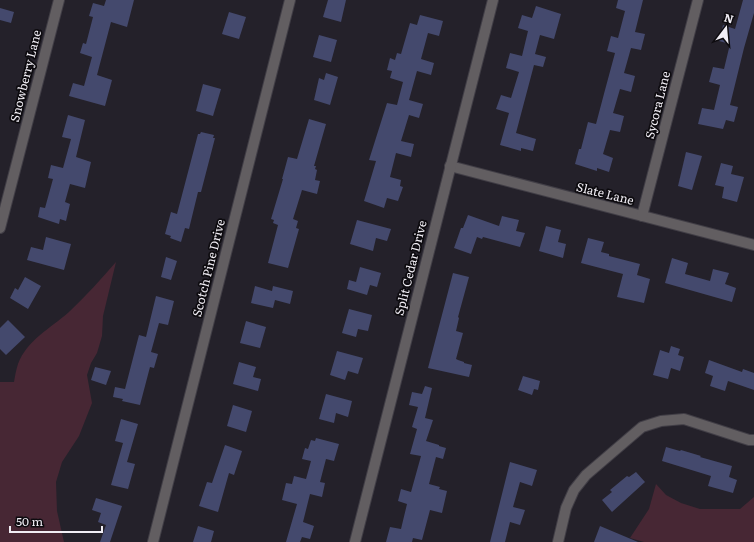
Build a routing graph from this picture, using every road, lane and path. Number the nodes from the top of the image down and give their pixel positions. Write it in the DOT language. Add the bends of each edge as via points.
graph roads {
  1 [pos="59,0"];
  2 [pos="290,0"];
  3 [pos="493,0"];
  4 [pos="698,0"];
  5 [pos="450,166"];
  6 [pos="642,216"];
  7 [pos="0,228"];
  8 [pos="754,245"];
  9 [pos="754,440"];
  10 [pos="152,542"];
  11 [pos="355,542"];
  12 [pos="558,542"];
  1 -- 7 [label="street, Snowberry Lane"];
  2 -- 10 [label="street, Scotch Pine Drive"];
  3 -- 5 [label="street, Split Cedar Drive"];
  4 -- 6 [label="street, Sycora Lane"];
  5 -- 6 [label="street, Slate Lane"];
  5 -- 11 [label="street, Split Cedar Drive"];
  6 -- 8 [label="street, Slate Lane"];
  9 -- 12 [label="street" via="684,419 662,420 642,426 586,475 574,490 566,508"];
}
